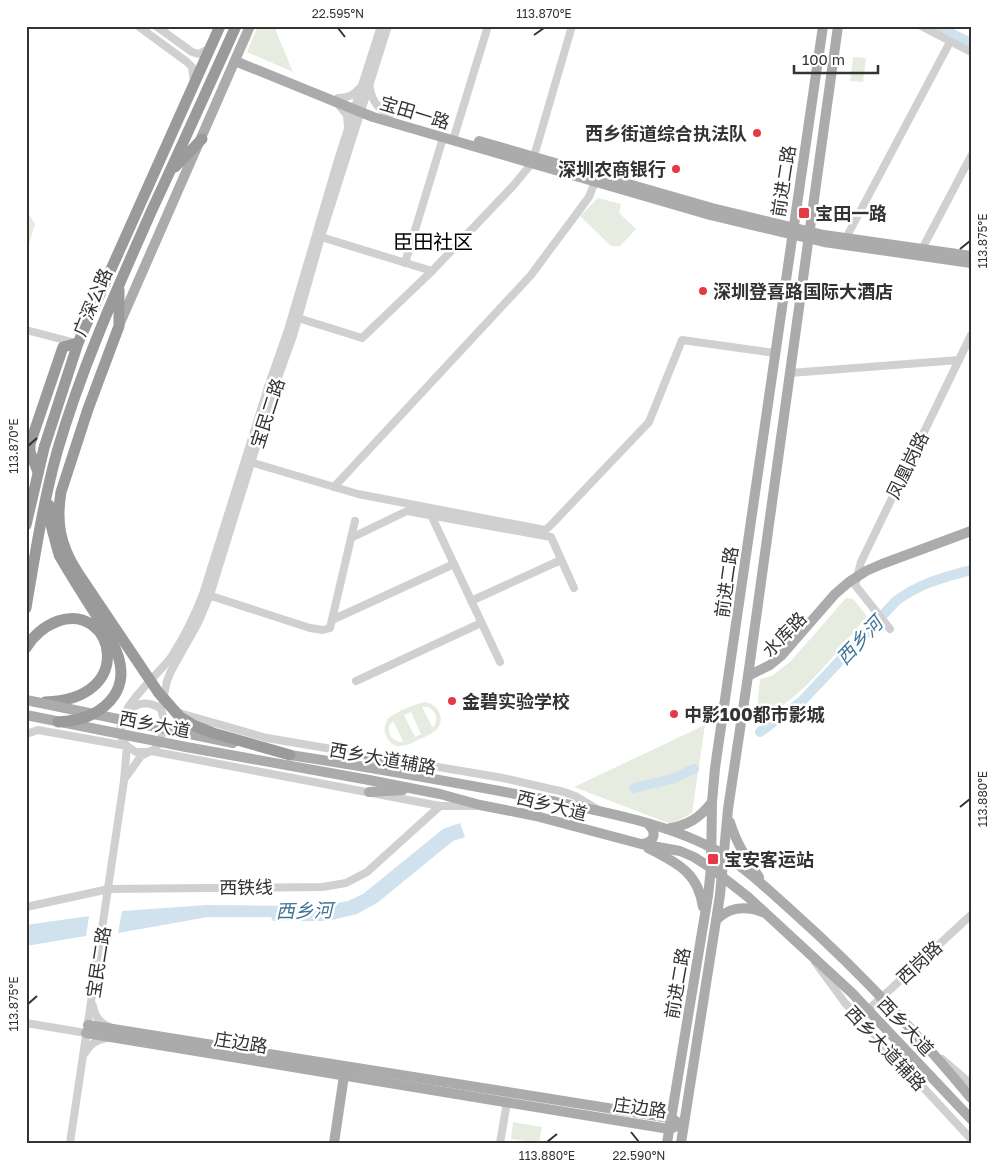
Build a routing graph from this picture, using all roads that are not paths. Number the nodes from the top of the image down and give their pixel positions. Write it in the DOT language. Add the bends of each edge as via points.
graph roads {
  1 [pos="138,26"];
  2 [pos="156,26"];
  3 [pos="220,26"];
  4 [pos="236,26"];
  5 [pos="250,26"];
  6 [pos="381,26"];
  7 [pos="388,26"];
  8 [pos="488,26"];
  9 [pos="572,26"];
  10 [pos="823,26"];
  11 [pos="838,26"];
  12 [pos="921,26"];
  13 [pos="950,42"];
  14 [pos="379,46"];
  15 [pos="210,48"];
  16 [pos="971,52"];
  17 [pos="236,59"];
  18 [pos="194,84"];
  19 [pos="367,85"];
  20 [pos="337,100"];
  21 [pos="359,109"];
  22 [pos="389,118"];
  23 [pos="352,129"];
  24 [pos="450,137"];
  25 [pos="202,139"];
  26 [pos="971,156"];
  27 [pos="533,160"];
  28 [pos="169,174"];
  29 [pos="597,178"];
  30 [pos="792,231"];
  31 [pos="809,236"];
  32 [pos="321,238"];
  33 [pos="846,238"];
  34 [pos="922,249"];
  35 [pos="971,256"];
  36 [pos="405,263"];
  37 [pos="971,263"];
  38 [pos="432,271"];
  39 [pos="118,285"];
  40 [pos="298,318"];
  41 [pos="119,326"];
  42 [pos="26,330"];
  43 [pos="971,335"];
  44 [pos="78,343"];
  45 [pos="775,354"];
  46 [pos="959,360"];
  47 [pos="790,373"];
  48 [pos="248,461"];
  49 [pos="50,479"];
  50 [pos="334,487"];
  51 [pos="33,488"];
  52 [pos="26,504"];
  53 [pos="431,515"];
  54 [pos="355,521"];
  55 [pos="26,525"];
  56 [pos="971,531"];
  57 [pos="351,538"];
  58 [pos="971,538"];
  59 [pos="561,560"];
  60 [pos="454,564"];
  61 [pos="856,580"];
  62 [pos="574,588"];
  63 [pos="207,594"];
  64 [pos="472,601"];
  65 [pos="26,608"];
  66 [pos="332,620"];
  67 [pos="482,623"];
  68 [pos="890,629"];
  69 [pos="26,648"];
  70 [pos="500,662"];
  71 [pos="748,676"];
  72 [pos="356,681"];
  73 [pos="165,691"];
  74 [pos="31,701"];
  75 [pos="161,710"];
  76 [pos="182,713"];
  77 [pos="125,714"];
  78 [pos="26,715"];
  79 [pos="58,722"];
  80 [pos="26,734"];
  81 [pos="127,746"];
  82 [pos="148,752"];
  83 [pos="290,755"];
  84 [pos="368,756"];
  85 [pos="423,777"];
  86 [pos="124,781"];
  87 [pos="419,789"];
  88 [pos="370,792"];
  89 [pos="712,802"];
  90 [pos="480,805"];
  91 [pos="440,806"];
  92 [pos="728,809"];
  93 [pos="600,812"];
  94 [pos="649,825"];
  95 [pos="666,829"];
  96 [pos="641,844"];
  97 [pos="712,848"];
  98 [pos="724,855"];
  99 [pos="711,868"];
  100 [pos="723,876"];
  101 [pos="109,888"];
  102 [pos="769,890"];
  103 [pos="26,907"];
  104 [pos="765,913"];
  105 [pos="971,915"];
  106 [pos="704,917"];
  107 [pos="717,918"];
  108 [pos="808,952"];
  109 [pos="92,998"];
  110 [pos="881,998"];
  111 [pos="868,1010"];
  112 [pos="26,1023"];
  113 [pos="87,1029"];
  114 [pos="113,1033"];
  115 [pos="926,1046"];
  116 [pos="82,1060"];
  117 [pos="344,1071"];
  118 [pos="971,1084"];
  119 [pos="971,1098"];
  120 [pos="507,1102"];
  121 [pos="670,1118"];
  122 [pos="971,1119"];
  123 [pos="683,1126"];
  124 [pos="669,1129"];
  125 [pos="971,1139"];
  126 [pos="70,1143"];
  127 [pos="334,1143"];
  128 [pos="500,1143"];
  129 [pos="667,1143"];
  130 [pos="681,1143"];
  1 -- 18 [label="street" via="187,62 194,74"];
  2 -- 15 [label="street" via="192,52 199,54"];
  3 -- 15 [label="highway, 广深公路"];
  4 -- 28 [label="highway, 广深公路"];
  5 -- 17 [label="main road"];
  6 -- 14 [label="street, 宝民二路"];
  7 -- 14 [label="street, 宝民二路"];
  8 -- 24 [label="street"];
  9 -- 27 [label="street"];
  10 -- 30 [label="main road, 前进二路"];
  11 -- 31 [label="main road, 前进二路"];
  12 -- 13 [label="street"];
  13 -- 16 [label="street"];
  13 -- 33 [label="street"];
  14 -- 19 [label="street, 宝民二路"];
  15 -- 18 [label="highway, 广深公路"];
  17 -- 20 [label="main road, 宝田一路"];
  17 -- 25 [label="main road"];
  18 -- 44 [label="highway, 广深公路"];
  19 -- 20 [label="street" via="353,95"];
  19 -- 21 [label="street, 宝民二路"];
  19 -- 22 [label="street" via="373,102"];
  20 -- 21 [label="main road, 宝田一路"];
  20 -- 23 [label="street"];
  21 -- 22 [label="main road, 宝田一路"];
  21 -- 23 [label="street, 宝民二路"];
  22 -- 23 [label="street" via="366,122"];
  22 -- 24 [label="main road, 宝田一路"];
  23 -- 32 [label="street, 宝民二路"];
  23 -- 48 [label="street, 宝民二路" via="269,384"];
  24 -- 27 [label="main road, 宝田一路"];
  24 -- 36 [label="street"];
  25 -- 28 [label="highway"];
  25 -- 41 [label="main road"];
  26 -- 34 [label="street"];
  27 -- 29 [label="main road, 宝田一路"];
  27 -- 38 [label="street"];
  28 -- 39 [label="highway, 广深公路"];
  29 -- 30 [label="main road, 宝田一路"];
  29 -- 50 [label="street" via="589,197 531,275"];
  30 -- 31 [label="main road, 宝田一路"];
  30 -- 45 [label="main road, 前进二路"];
  31 -- 33 [label="main road, 宝田一路"];
  31 -- 37 [label="main road, 宝田一路"];
  31 -- 47 [label="main road, 前进二路"];
  32 -- 36 [label="street"];
  32 -- 40 [label="street, 宝民二路"];
  33 -- 34 [label="main road, 宝田一路"];
  34 -- 35 [label="main road, 宝田一路"];
  36 -- 38 [label="street"];
  38 -- 40 [label="street" via="362,338"];
  39 -- 41 [label="highway"];
  39 -- 49 [label="highway, 广深公路" via="81,377"];
  40 -- 48 [label="street, 宝民二路"];
  41 -- 83 [label="highway, bridge" via="62,492 59,506 66,554 158,692 180,718 214,733"];
  42 -- 44 [label="street"];
  43 -- 46 [label="street, 凤凰岗路"];
  44 -- 51 [label="highway" via="63,347 30,444 38,472"];
  45 -- 50 [label="street" via="682,340 649,422 545,530"];
  45 -- 89 [label="main road, 前进二路"];
  46 -- 47 [label="street"];
  46 -- 61 [label="street, 凤凰岗路" via="868,545"];
  47 -- 71 [label="main road, 前进二路"];
  48 -- 50 [label="street"];
  48 -- 63 [label="street, 宝民二路"];
  49 -- 65 [label="highway, 广深公路"];
  49 -- 79 [label="highway, bridge" via="50,521 59,555 112,640 121,669 118,688 105,706 88,717"];
  51 -- 52 [label="highway"];
  51 -- 55 [label="highway"];
  53 -- 57 [label="street" via="408,511"];
  53 -- 59 [label="street" via="550,537"];
  53 -- 60 [label="street"];
  54 -- 57 [label="street"];
  56 -- 61 [label="main road, 水库路" via="882,564"];
  57 -- 66 [label="street"];
  58 -- 61 [label="main road, 水库路"];
  59 -- 62 [label="street"];
  59 -- 64 [label="street"];
  60 -- 64 [label="street"];
  60 -- 66 [label="street"];
  61 -- 68 [label="street" via="864,596"];
  61 -- 71 [label="main road, 水库路" via="784,660 766,674"];
  63 -- 66 [label="street" via="310,628 330,628"];
  63 -- 73 [label="street, 宝民二路" via="198,623 171,671"];
  63 -- 77 [label="street, 宝民二路" via="164,668 136,696"];
  64 -- 67 [label="street"];
  67 -- 70 [label="street"];
  67 -- 72 [label="street"];
  69 -- 74 [label="highway, bridge" via="48,626 74,619 92,625 100,634 108,659 101,678 86,692 66,700"];
  71 -- 92 [label="main road, 前进二路"];
  73 -- 75 [label="street, 宝民二路"];
  73 -- 76 [label="street" via="171,704"];
  74 -- 83 [label="main road, 西乡大道, bridge"];
  75 -- 76 [label="street, 西乡大道辅路"];
  75 -- 77 [label="street, 西乡大道辅路" via="154,705 142,704"];
  75 -- 82 [label="street, 宝民二路" via="164,720 161,740"];
  76 -- 84 [label="street, 西乡大道辅路" via="267,738"];
  77 -- 81 [label="street, 宝民二路" via="121,736"];
  78 -- 79 [label="main road, 西乡大道, bridge"];
  79 -- 87 [label="main road, 西乡大道, bridge"];
  80 -- 81 [label="street, 西乡大道辅路" via="38,730"];
  81 -- 82 [label="street, 西乡大道辅路" via="136,752"];
  81 -- 86 [label="street, 宝民二路"];
  82 -- 86 [label="street, 宝民二路" via="135,763"];
  82 -- 88 [label="street, 西乡大道辅路"];
  83 -- 85 [label="main road, 西乡大道"];
  84 -- 85 [label="main road"];
  84 -- 93 [label="street, 西乡大道辅路" via="503,778 564,792"];
  85 -- 93 [label="main road, 西乡大道"];
  86 -- 101 [label="street, 宝民二路"];
  87 -- 88 [label="main road"];
  87 -- 90 [label="main road, 西乡大道"];
  88 -- 91 [label="street, 西乡大道辅路"];
  89 -- 95 [label="main road" via="694,821"];
  89 -- 97 [label="main road, 前进二路"];
  90 -- 91 [label="street, 西乡大道辅路"];
  90 -- 96 [label="main road, 西乡大道"];
  91 -- 101 [label="street, 西铁线" via="367,872 337,885"];
  92 -- 98 [label="main road, 前进二路"];
  92 -- 102 [label="main road" via="740,848"];
  93 -- 94 [label="main road, 西乡大道"];
  94 -- 95 [label="main road, 西乡大道"];
  94 -- 96 [label="main road" via="654,837 650,842"];
  95 -- 97 [label="main road, 西乡大道"];
  96 -- 99 [label="main road, 西乡大道" via="680,851"];
  96 -- 106 [label="main road" via="680,866 693,878 701,893"];
  97 -- 98 [label="main road, 西乡大道"];
  97 -- 99 [label="main road, 前进二路"];
  98 -- 100 [label="main road, 前进二路"];
  98 -- 102 [label="main road, 西乡大道"];
  99 -- 100 [label="main road, 西乡大道"];
  99 -- 106 [label="main road, 前进二路"];
  100 -- 104 [label="main road, 西乡大道"];
  100 -- 107 [label="main road, 前进二路"];
  101 -- 103 [label="street, 西铁线"];
  101 -- 109 [label="street, 宝民二路"];
  102 -- 110 [label="main road, 西乡大道"];
  104 -- 107 [label="main road" via="739,908"];
  104 -- 108 [label="main road, 西乡大道"];
  105 -- 110 [label="street, 西岗路"];
  106 -- 121 [label="main road, 前进二路"];
  107 -- 123 [label="main road, 前进二路"];
  108 -- 111 [label="main road, 西乡大道"];
  108 -- 125 [label="street, 西乡大道辅路" via="845,1003"];
  109 -- 113 [label="street, 宝民二路"];
  109 -- 114 [label="street" via="99,1021"];
  110 -- 111 [label="street, 西岗路"];
  110 -- 115 [label="main road, 西乡大道"];
  111 -- 122 [label="main road, 西乡大道"];
  112 -- 113 [label="street, 庄边路"];
  113 -- 114 [label="main road, 庄边路"];
  113 -- 116 [label="street, 宝民二路"];
  114 -- 116 [label="street" via="95,1041"];
  114 -- 117 [label="main road, 庄边路"];
  115 -- 118 [label="street, 西乡大道辅路"];
  115 -- 119 [label="main road, 西乡大道"];
  116 -- 126 [label="street, 宝民二路"];
  117 -- 120 [label="main road, 庄边路"];
  117 -- 121 [label="main road, 庄边路"];
  117 -- 127 [label="main road"];
  120 -- 124 [label="main road, 庄边路"];
  120 -- 128 [label="street"];
  121 -- 123 [label="main road, 庄边路"];
  121 -- 124 [label="main road, 前进二路"];
  123 -- 124 [label="main road, 庄边路"];
  123 -- 130 [label="main road, 前进二路"];
  124 -- 129 [label="main road, 前进二路"];
}
